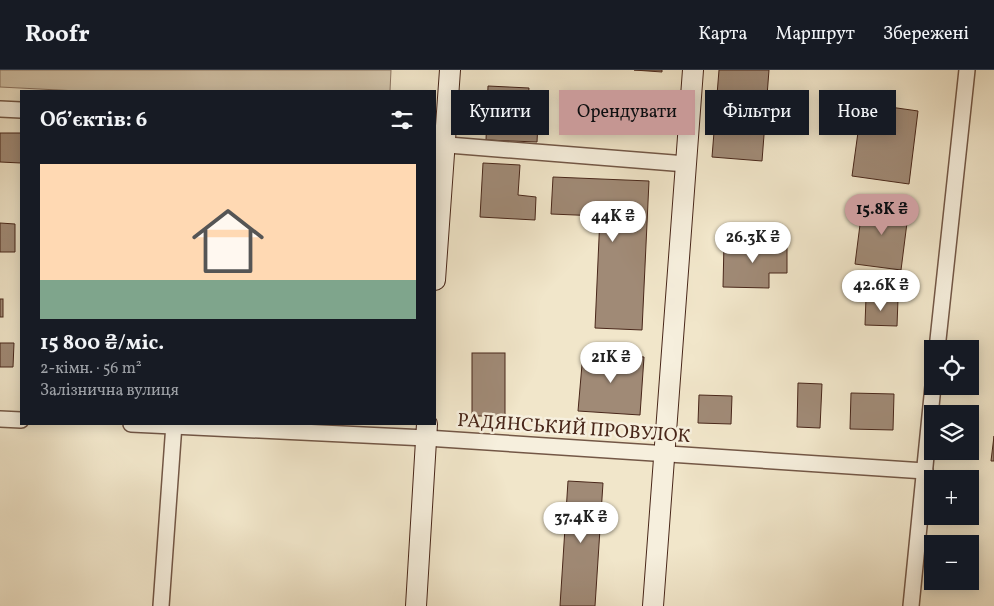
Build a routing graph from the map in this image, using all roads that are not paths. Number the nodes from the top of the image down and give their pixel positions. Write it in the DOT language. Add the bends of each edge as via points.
graph roads {
  1 [pos="450,70"];
  2 [pos="693,70"];
  3 [pos="967,70"];
  4 [pos="0,109"];
  5 [pos="20,110"];
  6 [pos="440,145"];
  7 [pos="686,164"];
  8 [pos="436,253"];
  9 [pos="938,340"];
  10 [pos="932,395"];
  11 [pos="0,419"];
  12 [pos="20,420"];
  13 [pos="174,425"];
  14 [pos="426,431"];
  15 [pos="665,453"];
  16 [pos="924,470"];
  17 [pos="924,471"];
  18 [pos="161,606"];
  19 [pos="416,606"];
  20 [pos="654,606"];
  21 [pos="911,606"];
  1 -- 6 [label="street"];
  2 -- 7 [label="street"];
  3 -- 9 [label="street"];
  4 -- 5 [label="street"];
  6 -- 7 [label="street"];
  6 -- 8 [label="street"];
  7 -- 15 [label="street"];
  10 -- 16 [label="street"];
  11 -- 12 [label="street"];
  13 -- 14 [label="street, РАДЯНСЬКИЙ ПРОВУЛОК"];
  13 -- 18 [label="street"];
  14 -- 15 [label="street, РАДЯНСЬКИЙ ПРОВУЛОК"];
  14 -- 19 [label="street"];
  15 -- 17 [label="street, РАДЯНСЬКИЙ ПРОВУЛОК"];
  15 -- 20 [label="street"];
  17 -- 21 [label="street"];
}
